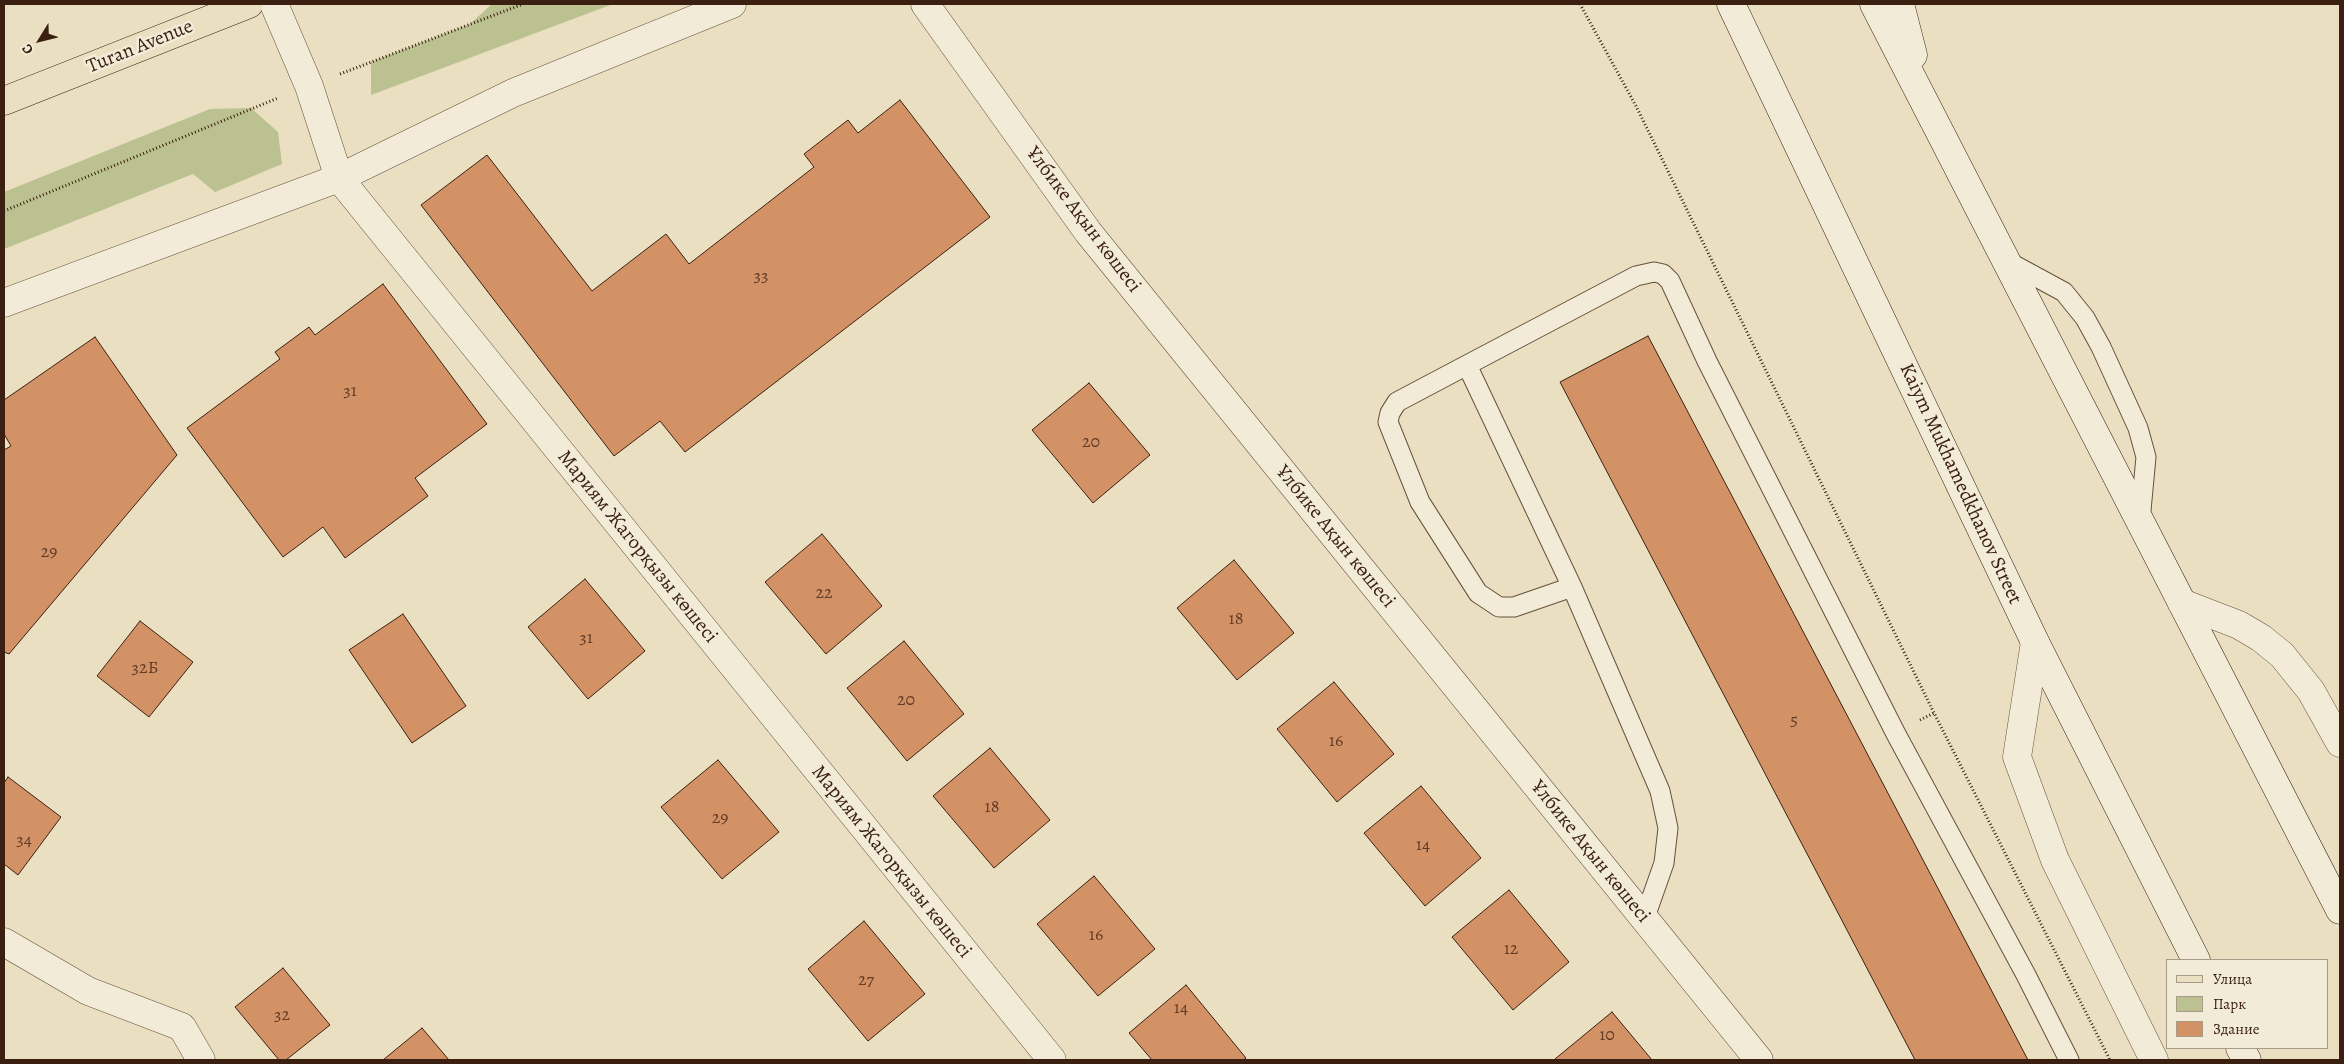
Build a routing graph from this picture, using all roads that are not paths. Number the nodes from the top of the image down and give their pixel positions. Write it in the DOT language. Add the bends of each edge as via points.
graph roads {
  1 [pos="249,4"];
  2 [pos="274,4"];
  3 [pos="732,4"];
  4 [pos="925,4"];
  5 [pos="1731,4"];
  6 [pos="1874,4"];
  7 [pos="1900,4"];
  8 [pos="1925,100"];
  9 [pos="4,101"];
  10 [pos="339,178"];
  11 [pos="2004,260"];
  12 [pos="4,303"];
  13 [pos="1467,364"];
  14 [pos="2140,522"];
  15 [pos="1572,587"];
  16 [pos="2182,602"];
  17 [pos="2035,642"];
  18 [pos="2340,744"];
  19 [pos="2340,910"];
  20 [pos="1644,920"];
  21 [pos="4,942"];
  22 [pos="2195,959"];
  23 [pos="2241,1049"];
  24 [pos="201,1060"];
  25 [pos="1052,1060"];
  26 [pos="1758,1060"];
  27 [pos="2069,1060"];
  28 [pos="2154,1060"];
  29 [pos="2247,1060"];
  1 -- 9 [label="main road, Turan Avenue"];
  2 -- 10 [label="street, Мариям Жагорқызы көшесі" via="309,86"];
  3 -- 10 [label="street" via="513,93"];
  4 -- 20 [label="street, Ұлбике Ақын көшесі" via="1088,232"];
  5 -- 17 [label="street, Kaiym Mukhamedkhanov Street"];
  6 -- 8 [label="street"];
  7 -- 8 [label="street"];
  8 -- 11 [label="street"];
  10 -- 12 [label="street"];
  10 -- 25 [label="street, Мариям Жагорқызы көшесі"];
  11 -- 14 [label="street"];
  11 -- 14 [label="lane" via="2064,292 2085,318 2101,347 2138,428 2146,457"];
  13 -- 15 [label="lane"];
  13 -- 15 [label="lane" via="1397,402 1390,413 1388,422 1420,502 1478,593 1499,607 1514,607"];
  13 -- 27 [label="lane" via="1636,276 1654,272 1663,274 1670,281 1707,361 1896,734"];
  14 -- 16 [label="street"];
  15 -- 20 [label="lane" via="1660,791 1668,828 1665,854"];
  16 -- 18 [label="street" via="2239,625 2282,655 2311,691"];
  16 -- 19 [label="street"];
  17 -- 22 [label="street, Kaiym Mukhamedkhanov Street"];
  17 -- 28 [label="street" via="2017,757 2055,860"];
  20 -- 26 [label="street, Ұлбике Ақын көшесі"];
  21 -- 24 [label="street" via="88,991 182,1027"];
  23 -- 29 [label="street"];
}
